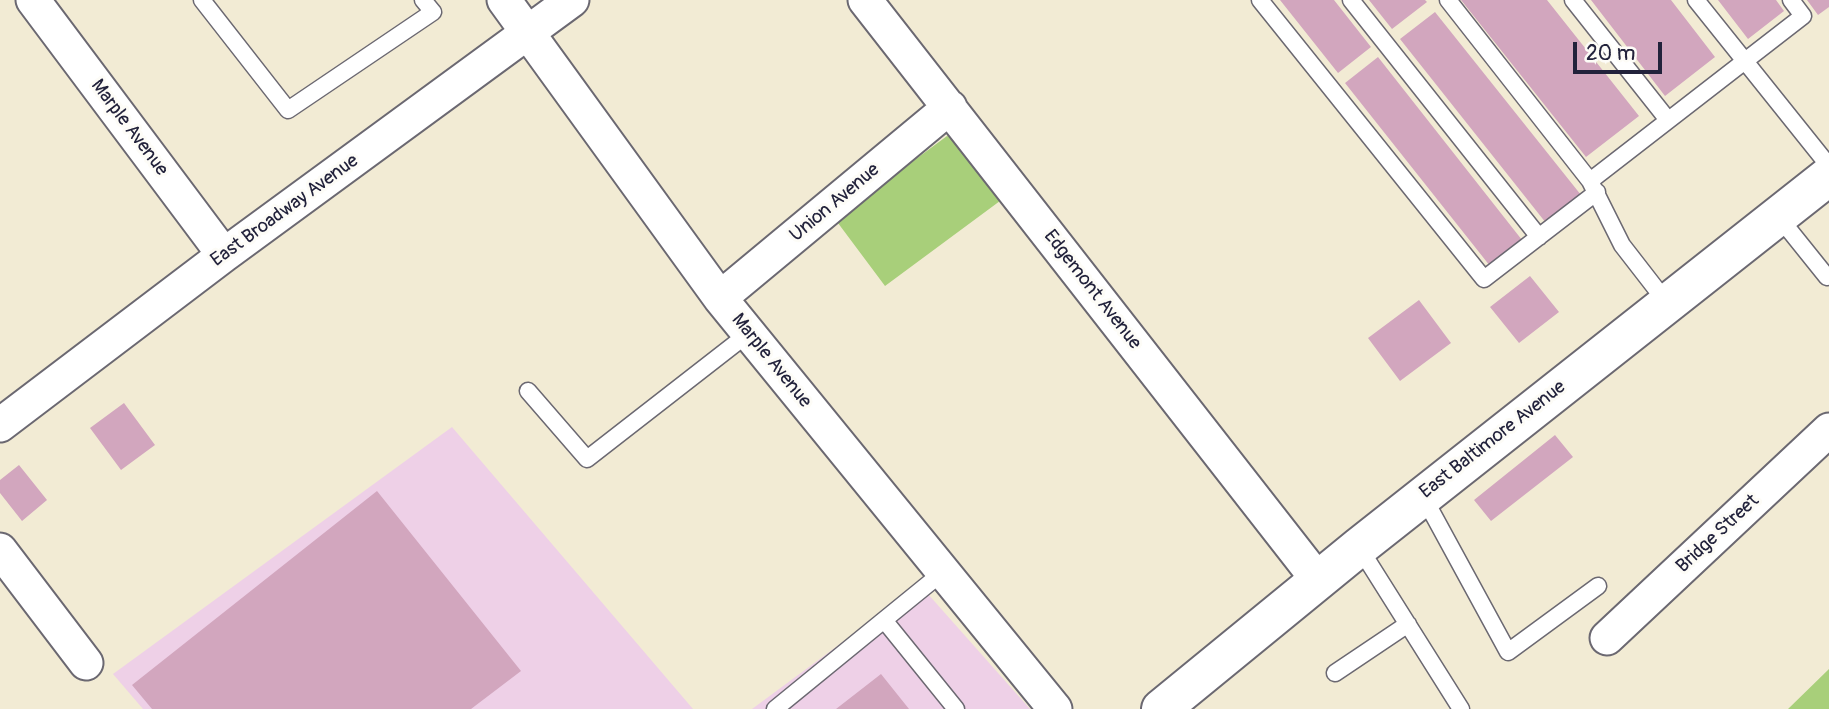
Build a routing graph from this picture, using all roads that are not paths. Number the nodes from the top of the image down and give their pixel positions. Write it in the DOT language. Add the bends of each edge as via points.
graph roads {
  1 [pos="33,0"];
  2 [pos="202,0"];
  3 [pos="423,0"];
  4 [pos="504,0"];
  5 [pos="572,0"];
  6 [pos="865,0"];
  7 [pos="1260,0"];
  8 [pos="1351,0"];
  9 [pos="1448,0"];
  10 [pos="1573,0"];
  11 [pos="1696,0"];
  12 [pos="1791,0"];
  13 [pos="528,33"];
  14 [pos="1744,62"];
  15 [pos="950,107"];
  16 [pos="1668,120"];
  17 [pos="1829,166"];
  18 [pos="1829,176"];
  19 [pos="1594,187"];
  20 [pos="1778,216"];
  21 [pos="1539,236"];
  22 [pos="224,255"];
  23 [pos="1827,277"];
  24 [pos="720,298"];
  25 [pos="1667,303"];
  26 [pos="749,333"];
  27 [pos="528,391"];
  28 [pos="0,425"];
  29 [pos="1829,430"];
  30 [pos="1423,496"];
  31 [pos="1359,547"];
  32 [pos="0,550"];
  33 [pos="943,572"];
  34 [pos="1318,580"];
  35 [pos="1598,586"];
  36 [pos="884,620"];
  37 [pos="1408,624"];
  38 [pos="1607,638"];
  39 [pos="86,663"];
  40 [pos="1335,673"];
  41 [pos="775,709"];
  42 [pos="956,709"];
  43 [pos="1055,709"];
  44 [pos="1161,709"];
  45 [pos="1461,709"];
  1 -- 22 [label="street, Marple Avenue"];
  2 -- 3 [label="lane" via="288,110 433,12"];
  4 -- 13 [label="street, Marple Avenue"];
  5 -- 13 [label="street, East Broadway Avenue"];
  6 -- 15 [label="street, Edgemont Avenue"];
  7 -- 21 [label="lane" via="1484,279"];
  8 -- 21 [label="lane"];
  9 -- 19 [label="lane"];
  10 -- 16 [label="lane"];
  11 -- 14 [label="lane"];
  12 -- 14 [label="lane" via="1803,16"];
  13 -- 22 [label="street, East Broadway Avenue"];
  13 -- 24 [label="street, Marple Avenue"];
  14 -- 16 [label="lane"];
  14 -- 17 [label="lane"];
  15 -- 24 [label="street, Union Avenue"];
  15 -- 34 [label="street, Edgemont Avenue"];
  16 -- 19 [label="lane"];
  18 -- 20 [label="main road, East Baltimore Avenue"];
  19 -- 21 [label="lane"];
  19 -- 25 [label="lane" via="1622,245"];
  20 -- 23 [label="lane"];
  20 -- 25 [label="main road, East Baltimore Avenue"];
  22 -- 28 [label="street, East Broadway Avenue"];
  24 -- 26 [label="street, Marple Avenue"];
  25 -- 30 [label="main road, East Baltimore Avenue"];
  26 -- 27 [label="lane" via="587,459"];
  26 -- 33 [label="street, Marple Avenue"];
  29 -- 38 [label="street, Bridge Street"];
  30 -- 31 [label="main road, East Baltimore Avenue"];
  30 -- 35 [label="lane" via="1507,652"];
  31 -- 34 [label="main road, East Baltimore Avenue"];
  31 -- 37 [label="lane"];
  32 -- 39 [label="street"];
  33 -- 36 [label="lane"];
  33 -- 43 [label="street, Marple Avenue"];
  34 -- 44 [label="main road, East Baltimore Avenue"];
  36 -- 41 [label="lane"];
  36 -- 42 [label="lane"];
  37 -- 40 [label="lane"];
  37 -- 45 [label="lane"];
}
